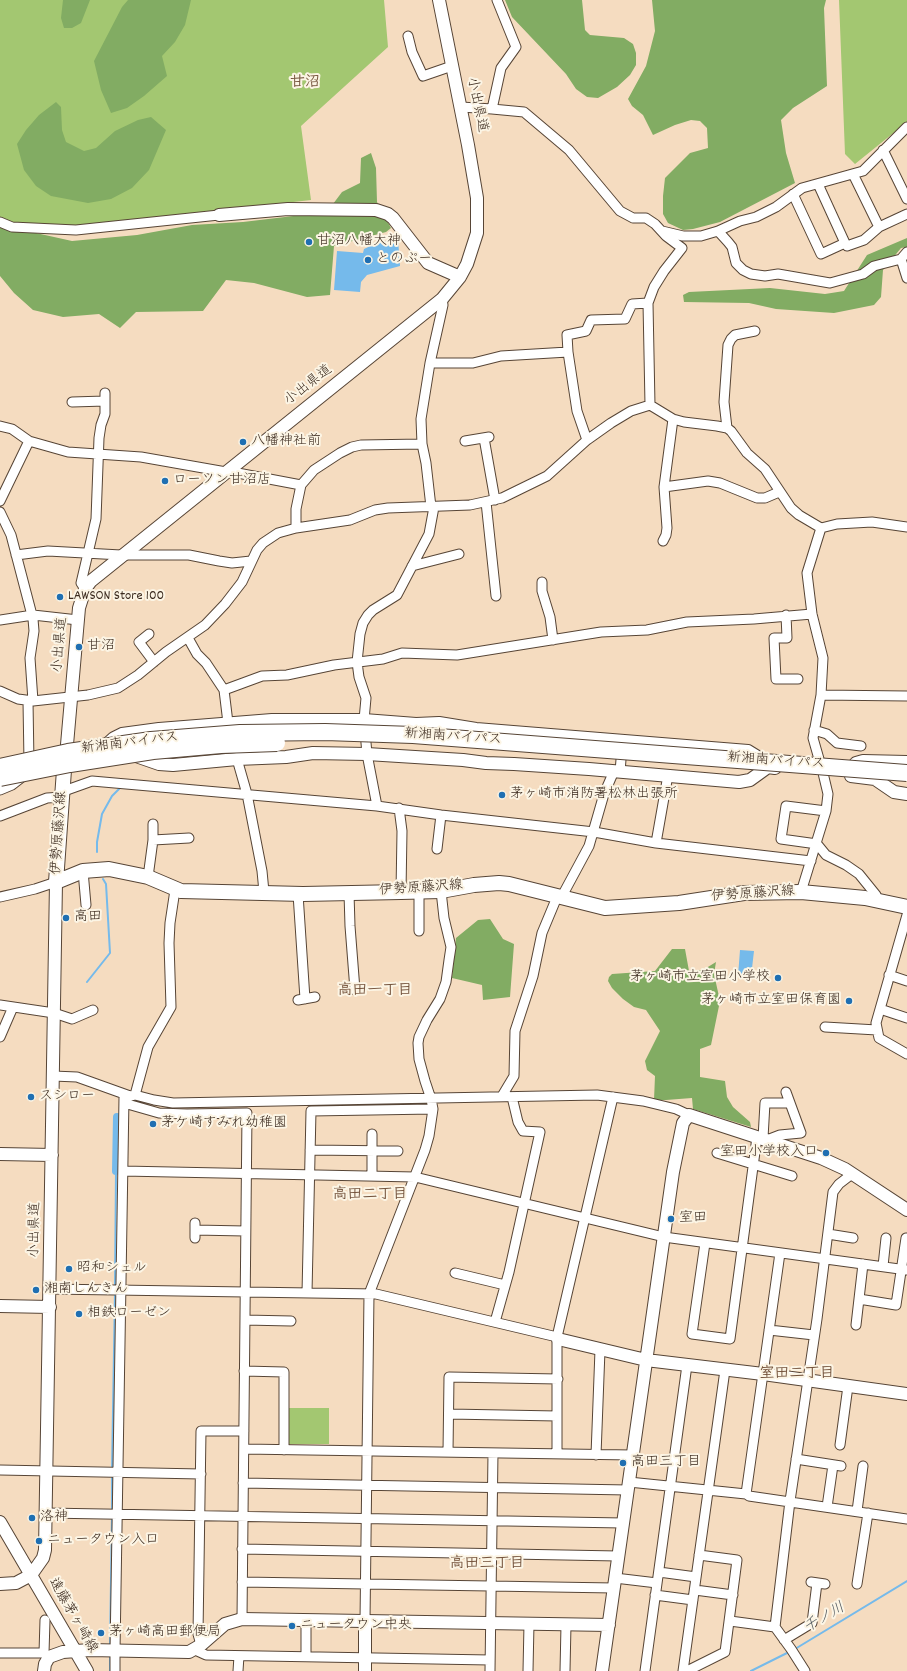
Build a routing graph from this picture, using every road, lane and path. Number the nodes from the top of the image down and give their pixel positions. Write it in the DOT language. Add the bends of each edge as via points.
graph roads {
  1 [pos="439,0"];
  2 [pos="497,0"];
  3 [pos="408,36"];
  4 [pos="452,66"];
  5 [pos="461,107"];
  6 [pos="492,108"];
  7 [pos="907,128"];
  8 [pos="883,150"];
  9 [pos="853,174"];
  10 [pos="818,184"];
  11 [pos="793,194"];
  12 [pos="907,199"];
  13 [pos="219,214"];
  14 [pos="907,214"];
  15 [pos="0,222"];
  16 [pos="879,227"];
  17 [pos="662,231"];
  18 [pos="718,231"];
  19 [pos="845,243"];
  20 [pos="907,252"];
  21 [pos="901,259"];
  22 [pos="460,277"];
  23 [pos="907,278"];
  24 [pos="442,298"];
  25 [pos="648,303"];
  26 [pos="755,331"];
  27 [pos="568,352"];
  28 [pos="430,363"];
  29 [pos="72,402"];
  30 [pos="650,405"];
  31 [pos="673,418"];
  32 [pos="0,426"];
  33 [pos="727,428"];
  34 [pos="587,440"];
  35 [pos="29,441"];
  36 [pos="465,441"];
  37 [pos="422,444"];
  38 [pos="98,454"];
  39 [pos="226,471"];
  40 [pos="301,485"];
  41 [pos="664,487"];
  42 [pos="779,492"];
  43 [pos="0,501"];
  44 [pos="490,501"];
  45 [pos="432,507"];
  46 [pos="0,512"];
  47 [pos="907,527"];
  48 [pos="296,528"];
  49 [pos="821,528"];
  50 [pos="663,541"];
  51 [pos="87,554"];
  52 [pos="459,554"];
  53 [pos="16,555"];
  54 [pos="121,555"];
  55 [pos="250,561"];
  56 [pos="412,566"];
  57 [pos="542,582"];
  58 [pos="85,589"];
  59 [pos="496,596"];
  60 [pos="812,614"];
  61 [pos="32,615"];
  62 [pos="786,615"];
  63 [pos="0,620"];
  64 [pos="78,620"];
  65 [pos="149,634"];
  66 [pos="188,638"];
  67 [pos="553,640"];
  68 [pos="154,662"];
  69 [pos="357,662"];
  70 [pos="798,679"];
  71 [pos="224,690"];
  72 [pos="0,691"];
  73 [pos="821,695"];
  74 [pos="72,696"];
  75 [pos="907,696"];
  76 [pos="31,701"];
  77 [pos="364,720"];
  78 [pos="228,722"];
  79 [pos="814,730"];
  80 [pos="623,741"];
  81 [pos="861,746"];
  82 [pos="367,754"];
  83 [pos="0,759"];
  84 [pos="66,759"];
  85 [pos="237,759"];
  86 [pos="27,762"];
  87 [pos="907,762"];
  88 [pos="768,767"];
  89 [pos="0,768"];
  90 [pos="617,772"];
  91 [pos="829,773"];
  92 [pos="907,773"];
  93 [pos="668,775"];
  94 [pos="0,777"];
  95 [pos="907,783"];
  96 [pos="0,790"];
  97 [pos="63,794"];
  98 [pos="247,794"];
  99 [pos="907,794"];
  100 [pos="377,806"];
  101 [pos="399,808"];
  102 [pos="826,811"];
  103 [pos="441,815"];
  104 [pos="0,816"];
  105 [pos="153,824"];
  106 [pos="594,832"];
  107 [pos="189,838"];
  108 [pos="153,840"];
  109 [pos="656,843"];
  110 [pos="817,844"];
  111 [pos="437,849"];
  112 [pos="810,862"];
  113 [pos="83,871"];
  114 [pos="148,877"];
  115 [pos="56,882"];
  116 [pos="175,890"];
  117 [pos="441,891"];
  118 [pos="264,892"];
  119 [pos="401,892"];
  120 [pos="419,892"];
  121 [pos="801,892"];
  122 [pos="298,894"];
  123 [pos="349,894"];
  124 [pos="0,896"];
  125 [pos="559,897"];
  126 [pos="876,899"];
  127 [pos="86,905"];
  128 [pos="907,907"];
  129 [pos="907,915"];
  130 [pos="419,931"];
  131 [pos="889,975"];
  132 [pos="907,981"];
  133 [pos="355,990"];
  134 [pos="315,997"];
  135 [pos="0,1005"];
  136 [pos="12,1007"];
  137 [pos="880,1009"];
  138 [pos="93,1010"];
  139 [pos="54,1013"];
  140 [pos="907,1018"];
  141 [pos="825,1027"];
  142 [pos="877,1030"];
  143 [pos="0,1037"];
  144 [pos="907,1054"];
  145 [pos="53,1076"];
  146 [pos="786,1092"];
  147 [pos="135,1095"];
  148 [pos="502,1096"];
  149 [pos="512,1096"];
  150 [pos="614,1097"];
  151 [pos="124,1098"];
  152 [pos="431,1099"];
  153 [pos="789,1103"];
  154 [pos="433,1109"];
  155 [pos="689,1115"];
  156 [pos="372,1134"];
  157 [pos="762,1138"];
  158 [pos="310,1150"];
  159 [pos="372,1150"];
  160 [pos="398,1151"];
  161 [pos="717,1153"];
  162 [pos="0,1154"];
  163 [pos="52,1155"];
  164 [pos="754,1164"];
  165 [pos="122,1171"];
  166 [pos="246,1174"];
  167 [pos="852,1174"];
  168 [pos="310,1175"];
  169 [pos="372,1176"];
  170 [pos="792,1176"];
  171 [pos="415,1177"];
  172 [pos="524,1204"];
  173 [pos="907,1210"];
  174 [pos="585,1219"];
  175 [pos="195,1230"];
  176 [pos="245,1231"];
  177 [pos="828,1234"];
  178 [pos="664,1237"];
  179 [pos="853,1238"];
  180 [pos="886,1238"];
  181 [pos="906,1238"];
  182 [pos="705,1243"];
  183 [pos="742,1248"];
  184 [pos="780,1253"];
  185 [pos="825,1258"];
  186 [pos="863,1264"];
  187 [pos="883,1266"];
  188 [pos="904,1269"];
  189 [pos="455,1273"];
  190 [pos="505,1285"];
  191 [pos="50,1289"];
  192 [pos="118,1290"];
  193 [pos="244,1292"];
  194 [pos="307,1293"];
  195 [pos="369,1294"];
  196 [pos="859,1299"];
  197 [pos="0,1306"];
  198 [pos="50,1307"];
  199 [pos="245,1320"];
  200 [pos="292,1321"];
  201 [pos="495,1322"];
  202 [pos="856,1325"];
  203 [pos="769,1330"];
  204 [pos="814,1335"];
  205 [pos="558,1338"];
  206 [pos="600,1350"];
  207 [pos="646,1360"];
  208 [pos="687,1365"];
  209 [pos="726,1370"];
  210 [pos="244,1372"];
  211 [pos="763,1374"];
  212 [pos="558,1379"];
  213 [pos="808,1380"];
  214 [pos="848,1386"];
  215 [pos="907,1394"];
  216 [pos="449,1414"];
  217 [pos="557,1416"];
  218 [pos="244,1431"];
  219 [pos="840,1445"];
  220 [pos="244,1449"];
  221 [pos="284,1450"];
  222 [pos="368,1451"];
  223 [pos="448,1452"];
  224 [pos="493,1453"];
  225 [pos="557,1454"];
  226 [pos="596,1455"];
  227 [pos="632,1455"];
  228 [pos="796,1460"];
  229 [pos="863,1466"];
  230 [pos="0,1470"];
  231 [pos="47,1471"];
  232 [pos="115,1472"];
  233 [pos="201,1474"];
  234 [pos="243,1483"];
  235 [pos="367,1485"];
  236 [pos="628,1486"];
  237 [pos="670,1486"];
  238 [pos="493,1487"];
  239 [pos="709,1490"];
  240 [pos="746,1494"];
  241 [pos="790,1501"];
  242 [pos="827,1507"];
  243 [pos="857,1511"];
  244 [pos="46,1513"];
  245 [pos="868,1513"];
  246 [pos="114,1514"];
  247 [pos="200,1516"];
  248 [pos="243,1516"];
  249 [pos="367,1518"];
  250 [pos="907,1518"];
  251 [pos="492,1520"];
  252 [pos="0,1522"];
  253 [pos="623,1522"];
  254 [pos="242,1549"];
  255 [pos="366,1552"];
  256 [pos="492,1554"];
  257 [pos="700,1555"];
  258 [pos="618,1556"];
  259 [pos="659,1572"];
  260 [pos="31,1575"];
  261 [pos="696,1577"];
  262 [pos="242,1582"];
  263 [pos="615,1583"];
  264 [pos="657,1583"];
  265 [pos="818,1583"];
  266 [pos="0,1584"];
  267 [pos="366,1584"];
  268 [pos="857,1584"];
  269 [pos="491,1586"];
  270 [pos="695,1590"];
  271 [pos="655,1595"];
  272 [pos="733,1595"];
  273 [pos="693,1600"];
  274 [pos="242,1619"];
  275 [pos="45,1620"];
  276 [pos="306,1620"];
  277 [pos="730,1621"];
  278 [pos="365,1622"];
  279 [pos="490,1623"];
  280 [pos="529,1624"];
  281 [pos="566,1625"];
  282 [pos="609,1625"];
  283 [pos="775,1627"];
  284 [pos="784,1640"];
  285 [pos="198,1648"];
  286 [pos="75,1651"];
  287 [pos="113,1652"];
  288 [pos="0,1653"];
  289 [pos="46,1655"];
  290 [pos="239,1656"];
  291 [pos="306,1656"];
  292 [pos="365,1657"];
  293 [pos="490,1660"];
  294 [pos="44,1671"];
  295 [pos="86,1671"];
  296 [pos="115,1671"];
  297 [pos="238,1671"];
  298 [pos="365,1671"];
  299 [pos="490,1671"];
  300 [pos="528,1671"];
  301 [pos="565,1671"];
  302 [pos="602,1671"];
  303 [pos="645,1671"];
  304 [pos="684,1671"];
  305 [pos="687,1671"];
  306 [pos="804,1671"];
  1 -- 4 [label="street, 小出県道"];
  2 -- 6 [label="street" via="516,47 501,68"];
  3 -- 4 [label="street" via="423,76"];
  4 -- 5 [label="street, 小出県道"];
  5 -- 6 [label="street"];
  5 -- 22 [label="street, 小出県道" via="472,163 478,222 473,249"];
  6 -- 17 [label="street" via="524,112 569,150 620,211 633,218 646,218"];
  7 -- 8 [label="street"];
  8 -- 9 [label="street" via="863,171"];
  8 -- 12 [label="street"];
  9 -- 10 [label="street"];
  9 -- 16 [label="street"];
  10 -- 11 [label="street" via="802,188"];
  10 -- 19 [label="street"];
  11 -- 18 [label="street" via="776,207 756,217"];
  11 -- 19 [label="street" via="821,254"];
  13 -- 15 [label="street" via="76,230 12,227"];
  13 -- 22 [label="street" via="288,209 376,210 393,218 428,263"];
  14 -- 16 [label="street"];
  16 -- 19 [label="street" via="864,240 847,246"];
  17 -- 18 [label="street" via="692,237"];
  17 -- 25 [label="street" via="682,248 654,287"];
  18 -- 21 [label="street" via="732,247 736,263 751,274 778,274 830,283 863,274 874,266"];
  20 -- 21 [label="street"];
  21 -- 23 [label="street"];
  22 -- 24 [label="street, 小出県道"];
  24 -- 28 [label="street" via="443,306"];
  24 -- 39 [label="street, 小出県道"];
  25 -- 27 [label="street" via="632,304 625,319 591,320 586,331 567,335"];
  25 -- 30 [label="street"];
  26 -- 33 [label="street" via="735,335 728,345 724,402"];
  27 -- 28 [label="street" via="501,356 473,363"];
  27 -- 34 [label="street" via="577,411"];
  28 -- 37 [label="street" via="421,419"];
  29 -- 38 [label="street" via="105,397 105,414 101,425"];
  30 -- 31 [label="street"];
  30 -- 34 [label="street" via="611,422"];
  31 -- 33 [label="street"];
  31 -- 41 [label="street"];
  32 -- 35 [label="street" via="12,429"];
  33 -- 42 [label="street" via="747,453 765,469"];
  34 -- 44 [label="street" via="547,476"];
  35 -- 38 [label="street" via="68,452"];
  35 -- 43 [label="street"];
  36 -- 44 [label="street" via="487,437"];
  37 -- 40 [label="street" via="352,447 314,470"];
  37 -- 45 [label="street"];
  38 -- 39 [label="street" via="141,457"];
  38 -- 51 [label="street" via="96,519"];
  39 -- 40 [label="street"];
  39 -- 54 [label="street, 小出県道"];
  40 -- 48 [label="street" via="296,509"];
  41 -- 42 [label="street" via="708,481 720,483 757,498 765,498"];
  41 -- 50 [label="street" via="667,528"];
  42 -- 49 [label="street" via="799,515"];
  44 -- 45 [label="street"];
  44 -- 59 [label="street"];
  45 -- 48 [label="street" via="375,510 350,520"];
  45 -- 56 [label="street" via="429,534"];
  46 -- 53 [label="street"];
  47 -- 49 [label="street" via="872,522 837,524"];
  48 -- 55 [label="street" via="270,537"];
  49 -- 60 [label="street" via="807,573"];
  51 -- 53 [label="street" via="48,551"];
  51 -- 54 [label="street"];
  51 -- 58 [label="street" via="81,582"];
  52 -- 56 [label="street"];
  53 -- 61 [label="street"];
  54 -- 55 [label="street" via="189,555 226,562"];
  54 -- 58 [label="street, 小出県道" via="99,573"];
  55 -- 66 [label="street" via="242,582 225,604"];
  56 -- 69 [label="street" via="397,595 373,610 363,623"];
  57 -- 67 [label="street"];
  58 -- 64 [label="street, 小出県道"];
  60 -- 62 [label="street"];
  60 -- 73 [label="street" via="823,658"];
  61 -- 63 [label="street"];
  61 -- 64 [label="street"];
  61 -- 76 [label="street" via="34,631 30,658"];
  62 -- 67 [label="street" via="686,622 647,630 601,632"];
  62 -- 70 [label="street" via="787,638 774,638 776,680"];
  64 -- 74 [label="street, 小出県道"];
  65 -- 68 [label="street" via="139,642"];
  66 -- 68 [label="street"];
  66 -- 71 [label="street"];
  67 -- 69 [label="street" via="457,655 402,653 383,659"];
  68 -- 74 [label="street" via="118,688"];
  69 -- 71 [label="street" via="287,675 262,676"];
  69 -- 77 [label="street" via="366,698"];
  71 -- 78 [label="street"];
  72 -- 76 [label="street" via="11,697"];
  73 -- 75 [label="street"];
  73 -- 79 [label="street"];
  74 -- 76 [label="street"];
  74 -- 84 [label="street, 小出県道"];
  76 -- 86 [label="street"];
  77 -- 78 [label="street"];
  77 -- 80 [label="street" via="439,723"];
  77 -- 82 [label="street"];
  78 -- 84 [label="street" via="131,732 114,738 101,749"];
  79 -- 81 [label="street" via="827,734 837,743"];
  79 -- 91 [label="street" via="813,738"];
  80 -- 88 [label="street" via="748,751"];
  80 -- 90 [label="street"];
  82 -- 85 [label="street" via="313,753"];
  82 -- 90 [label="street"];
  82 -- 100 [label="street"];
  83 -- 86 [label="street"];
  84 -- 85 [label="street" via="129,754 159,764 172,765"];
  84 -- 86 [label="main road"];
  84 -- 97 [label="main road, 伊勢原藤沢線"];
  85 -- 98 [label="street"];
  86 -- 89 [label="main road"];
  86 -- 94 [label="main road"];
  86 -- 96 [label="street" via="21,778"];
  87 -- 91 [label="street" via="863,761 856,763 849,772"];
  88 -- 91 [label="street"];
  88 -- 93 [label="street" via="750,780 739,782"];
  89 -- 92 [label="highway, 新湘南バイパス, bridge" via="68,752 151,740 240,733 325,732 435,736"];
  90 -- 93 [label="street"];
  90 -- 106 [label="street" via="602,799"];
  91 -- 99 [label="street" via="875,779 894,792"];
  91 -- 102 [label="street"];
  93 -- 109 [label="street"];
  94 -- 95 [label="highway, 新湘南バイパス, bridge" via="153,751 266,743 330,742 424,746"];
  97 -- 98 [label="street" via="92,781"];
  97 -- 104 [label="street"];
  97 -- 115 [label="main road, 伊勢原藤沢線"];
  98 -- 100 [label="street"];
  98 -- 118 [label="street"];
  100 -- 101 [label="street"];
  101 -- 103 [label="street"];
  101 -- 119 [label="street" via="402,831"];
  102 -- 110 [label="street"];
  102 -- 110 [label="street" via="786,806 781,839"];
  103 -- 106 [label="street"];
  103 -- 111 [label="street"];
  105 -- 108 [label="street"];
  106 -- 109 [label="street"];
  106 -- 125 [label="street" via="589,846"];
  107 -- 108 [label="street"];
  108 -- 114 [label="street"];
  109 -- 112 [label="street"];
  110 -- 112 [label="street"];
  110 -- 126 [label="street" via="826,855 859,874 876,895"];
  112 -- 121 [label="street"];
  113 -- 114 [label="main road, 伊勢原藤沢線" via="109,869"];
  113 -- 115 [label="main road, 伊勢原藤沢線"];
  113 -- 127 [label="street"];
  114 -- 116 [label="main road, 伊勢原藤沢線"];
  115 -- 124 [label="street"];
  115 -- 139 [label="street, 小出県道"];
  116 -- 118 [label="main road, 伊勢原藤沢線"];
  116 -- 147 [label="street" via="169,943 171,1007 148,1047"];
  117 -- 120 [label="main road, 伊勢原藤沢線"];
  117 -- 125 [label="main road, 伊勢原藤沢線" via="474,885 509,884"];
  117 -- 152 [label="street" via="451,947 446,982 418,1044 419,1059"];
  118 -- 122 [label="main road, 伊勢原藤沢線"];
  119 -- 120 [label="main road, 伊勢原藤沢線"];
  119 -- 123 [label="main road, 伊勢原藤沢線"];
  120 -- 130 [label="street"];
  121 -- 125 [label="main road, 伊勢原藤沢線" via="744,893 679,903 605,908"];
  121 -- 126 [label="main road, 伊勢原藤沢線"];
  122 -- 123 [label="main road, 伊勢原藤沢線"];
  122 -- 134 [label="street" via="302,999"];
  123 -- 133 [label="street"];
  125 -- 148 [label="street" via="542,933 534,976 515,1031 514,1076"];
  126 -- 128 [label="main road, 伊勢原藤沢線"];
  129 -- 131 [label="street"];
  131 -- 132 [label="street"];
  131 -- 137 [label="street"];
  135 -- 136 [label="street"];
  136 -- 139 [label="street"];
  136 -- 143 [label="street"];
  137 -- 140 [label="street"];
  137 -- 142 [label="street"];
  138 -- 139 [label="street" via="72,1019"];
  139 -- 145 [label="street, 小出県道"];
  141 -- 142 [label="street"];
  142 -- 144 [label="street" via="879,1038"];
  145 -- 151 [label="street" via="77,1077"];
  145 -- 163 [label="street, 小出県道"];
  146 -- 153 [label="street"];
  147 -- 151 [label="street"];
  147 -- 152 [label="street" via="173,1103"];
  148 -- 149 [label="street"];
  148 -- 152 [label="street"];
  149 -- 150 [label="street"];
  149 -- 172 [label="street" via="518,1122 523,1131 540,1132"];
  150 -- 155 [label="street" via="676,1109"];
  150 -- 174 [label="street"];
  151 -- 165 [label="street"];
  151 -- 166 [label="street" via="159,1113 247,1113"];
  152 -- 154 [label="street"];
  153 -- 157 [label="street" via="765,1103"];
  153 -- 157 [label="street" via="801,1133"];
  154 -- 158 [label="street" via="311,1111"];
  154 -- 171 [label="street" via="429,1136"];
  155 -- 157 [label="street"];
  155 -- 178 [label="street" via="683,1123 676,1152"];
  156 -- 159 [label="street"];
  157 -- 164 [label="street"];
  157 -- 167 [label="street" via="821,1158"];
  158 -- 159 [label="street"];
  158 -- 168 [label="street"];
  159 -- 160 [label="street"];
  159 -- 169 [label="street"];
  161 -- 164 [label="street"];
  162 -- 163 [label="street"];
  163 -- 191 [label="street, 小出県道"];
  164 -- 170 [label="street"];
  164 -- 183 [label="street"];
  165 -- 166 [label="street"];
  165 -- 192 [label="street"];
  166 -- 168 [label="street"];
  166 -- 176 [label="street"];
  167 -- 173 [label="street"];
  167 -- 177 [label="street" via="833,1192"];
  168 -- 169 [label="street"];
  168 -- 194 [label="street"];
  169 -- 171 [label="street"];
  171 -- 172 [label="street"];
  171 -- 195 [label="street"];
  172 -- 174 [label="street"];
  172 -- 190 [label="street"];
  174 -- 178 [label="street"];
  174 -- 205 [label="street"];
  175 -- 176 [label="street"];
  176 -- 193 [label="street"];
  177 -- 179 [label="street"];
  177 -- 185 [label="street"];
  178 -- 182 [label="street"];
  178 -- 207 [label="street"];
  180 -- 187 [label="street"];
  181 -- 188 [label="street"];
  182 -- 183 [label="street"];
  182 -- 183 [label="street" via="692,1334 730,1339"];
  183 -- 184 [label="street"];
  184 -- 185 [label="street"];
  184 -- 203 [label="street"];
  185 -- 186 [label="street"];
  185 -- 204 [label="street"];
  186 -- 187 [label="street"];
  186 -- 196 [label="street"];
  187 -- 188 [label="street"];
  188 -- 196 [label="street" via="896,1305"];
  189 -- 190 [label="street"];
  190 -- 201 [label="street"];
  191 -- 192 [label="street"];
  191 -- 198 [label="street, 小出県道"];
  192 -- 193 [label="street"];
  192 -- 232 [label="street"];
  193 -- 194 [label="street"];
  193 -- 199 [label="street"];
  194 -- 195 [label="street"];
  195 -- 201 [label="street"];
  195 -- 222 [label="street"];
  196 -- 202 [label="street"];
  197 -- 198 [label="street"];
  198 -- 231 [label="street, 小出県道"];
  199 -- 200 [label="street"];
  199 -- 210 [label="street"];
  201 -- 205 [label="street"];
  203 -- 204 [label="street"];
  203 -- 211 [label="street"];
  204 -- 213 [label="street"];
  205 -- 206 [label="street"];
  205 -- 212 [label="street"];
  206 -- 207 [label="street"];
  206 -- 226 [label="street"];
  207 -- 208 [label="street"];
  207 -- 227 [label="street"];
  208 -- 209 [label="street"];
  208 -- 237 [label="street"];
  209 -- 211 [label="street"];
  209 -- 239 [label="street"];
  210 -- 218 [label="street"];
  210 -- 221 [label="street" via="284,1372"];
  211 -- 213 [label="street"];
  211 -- 240 [label="street"];
  212 -- 216 [label="street" via="449,1377"];
  212 -- 217 [label="street"];
  213 -- 214 [label="street"];
  213 -- 228 [label="street"];
  214 -- 215 [label="street"];
  214 -- 219 [label="street"];
  216 -- 217 [label="street"];
  216 -- 223 [label="street"];
  217 -- 225 [label="street"];
  218 -- 220 [label="street"];
  218 -- 233 [label="street" via="201,1431"];
  220 -- 221 [label="street"];
  220 -- 234 [label="street"];
  221 -- 222 [label="street"];
  222 -- 223 [label="street"];
  222 -- 235 [label="street"];
  223 -- 224 [label="street"];
  224 -- 225 [label="street"];
  224 -- 238 [label="street"];
  225 -- 226 [label="street"];
  226 -- 227 [label="street"];
  227 -- 236 [label="street"];
  228 -- 241 [label="street"];
  228 -- 242 [label="street" via="837,1466"];
  229 -- 243 [label="street"];
  230 -- 231 [label="street"];
  231 -- 232 [label="street"];
  231 -- 244 [label="street, 小出県道"];
  232 -- 233 [label="street"];
  232 -- 246 [label="street"];
  233 -- 247 [label="street"];
  234 -- 235 [label="street"];
  234 -- 248 [label="street"];
  235 -- 238 [label="street"];
  235 -- 249 [label="street"];
  236 -- 237 [label="street"];
  236 -- 238 [label="street"];
  236 -- 253 [label="street"];
  237 -- 239 [label="street"];
  237 -- 259 [label="street"];
  238 -- 251 [label="street"];
  239 -- 240 [label="street"];
  239 -- 257 [label="street"];
  240 -- 241 [label="street"];
  241 -- 242 [label="street"];
  241 -- 283 [label="street"];
  242 -- 243 [label="street"];
  243 -- 245 [label="street"];
  244 -- 246 [label="street"];
  244 -- 260 [label="street, 小出県道" via="44,1558"];
  245 -- 250 [label="street"];
  245 -- 268 [label="street"];
  246 -- 247 [label="street"];
  246 -- 287 [label="street"];
  247 -- 248 [label="street"];
  247 -- 285 [label="street"];
  248 -- 249 [label="street"];
  248 -- 254 [label="street"];
  249 -- 251 [label="street"];
  249 -- 255 [label="street"];
  251 -- 253 [label="street"];
  251 -- 256 [label="street"];
  252 -- 260 [label="street, 遠藤茅ヶ崎線"];
  253 -- 258 [label="street"];
  254 -- 255 [label="street"];
  254 -- 262 [label="street"];
  255 -- 256 [label="street"];
  255 -- 267 [label="street"];
  256 -- 258 [label="street"];
  256 -- 269 [label="street"];
  257 -- 261 [label="street"];
  257 -- 272 [label="street" via="737,1560"];
  258 -- 263 [label="street"];
  259 -- 261 [label="street"];
  259 -- 264 [label="street"];
  260 -- 266 [label="street" via="16,1583"];
  260 -- 286 [label="street, 遠藤茅ヶ崎線"];
  261 -- 270 [label="street"];
  262 -- 267 [label="street"];
  262 -- 274 [label="street"];
  263 -- 264 [label="street"];
  263 -- 269 [label="street"];
  263 -- 282 [label="street"];
  264 -- 271 [label="street"];
  265 -- 284 [label="street" via="812,1623"];
  267 -- 269 [label="street"];
  267 -- 278 [label="street"];
  269 -- 279 [label="street"];
  270 -- 272 [label="street"];
  270 -- 273 [label="street"];
  271 -- 273 [label="street"];
  271 -- 303 [label="street"];
  272 -- 277 [label="street"];
  273 -- 304 [label="street"];
  274 -- 276 [label="street"];
  274 -- 285 [label="street" via="225,1624"];
  275 -- 289 [label="street"];
  276 -- 278 [label="street"];
  276 -- 291 [label="street"];
  277 -- 283 [label="street"];
  277 -- 305 [label="street" via="725,1652"];
  278 -- 279 [label="street"];
  278 -- 292 [label="street"];
  279 -- 280 [label="street"];
  279 -- 293 [label="street"];
  280 -- 281 [label="street"];
  280 -- 300 [label="street"];
  281 -- 282 [label="street"];
  281 -- 301 [label="street"];
  282 -- 302 [label="street"];
  283 -- 284 [label="street"];
  284 -- 306 [label="street"];
  285 -- 287 [label="street" via="180,1652"];
  285 -- 290 [label="street" via="206,1655"];
  286 -- 287 [label="street"];
  286 -- 289 [label="street"];
  286 -- 295 [label="street, 遠藤茅ヶ崎線"];
  287 -- 296 [label="street"];
  288 -- 289 [label="street"];
  289 -- 294 [label="street"];
  290 -- 291 [label="street"];
  290 -- 297 [label="street"];
  291 -- 292 [label="street"];
  292 -- 293 [label="street"];
  292 -- 298 [label="street"];
  293 -- 299 [label="street"];
}
